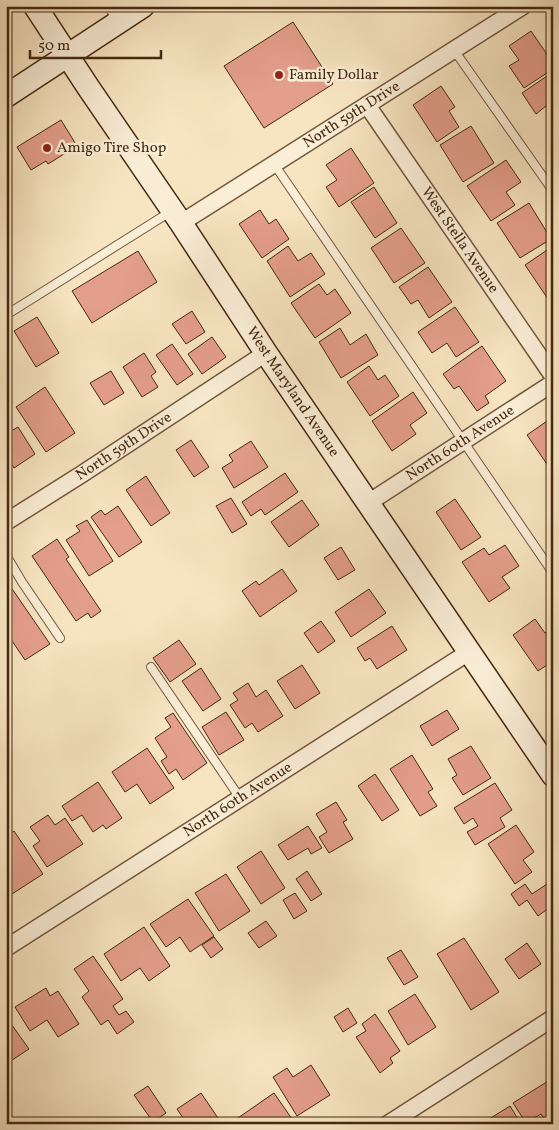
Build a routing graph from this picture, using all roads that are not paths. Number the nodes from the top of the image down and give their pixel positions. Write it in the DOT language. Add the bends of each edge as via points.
graph roads {
  1 [pos="36,6"];
  2 [pos="143,6"];
  3 [pos="523,6"];
  4 [pos="113,14"];
  5 [pos="454,50"];
  6 [pos="67,56"];
  7 [pos="6,96"];
  8 [pos="367,104"];
  9 [pos="274,164"];
  10 [pos="553,191"];
  11 [pos="177,217"];
  12 [pos="6,315"];
  13 [pos="266,353"];
  14 [pos="553,376"];
  15 [pos="553,383"];
  16 [pos="463,441"];
  17 [pos="368,503"];
  18 [pos="6,522"];
  19 [pos="6,555"];
  20 [pos="553,573"];
  21 [pos="60,638"];
  22 [pos="469,652"];
  23 [pos="151,666"];
  24 [pos="553,776"];
  25 [pos="240,798"];
  26 [pos="6,948"];
  27 [pos="553,1018"];
  28 [pos="388,1124"];
  1 -- 6 [label="street, West Maryland Avenue"];
  2 -- 4 [label="street"];
  3 -- 5 [label="street, North 59th Drive"];
  4 -- 6 [label="street"];
  5 -- 8 [label="street, North 59th Drive"];
  5 -- 10 [label="lane"];
  6 -- 7 [label="street"];
  6 -- 11 [label="street, West Maryland Avenue"];
  8 -- 9 [label="street, North 59th Drive"];
  8 -- 14 [label="street, West Stella Avenue"];
  9 -- 11 [label="street, North 59th Drive"];
  9 -- 16 [label="lane"];
  11 -- 12 [label="lane"];
  11 -- 13 [label="street, West Maryland Avenue"];
  13 -- 17 [label="street, West Maryland Avenue"];
  13 -- 18 [label="street, North 59th Drive"];
  15 -- 16 [label="street, North 60th Avenue"];
  16 -- 17 [label="street, North 60th Avenue"];
  16 -- 20 [label="lane"];
  17 -- 22 [label="street, West Maryland Avenue"];
  19 -- 21 [label="lane"];
  22 -- 24 [label="street, West Maryland Avenue"];
  22 -- 25 [label="street, North 60th Avenue"];
  23 -- 25 [label="lane"];
  25 -- 26 [label="street, North 60th Avenue"];
  27 -- 28 [label="street"];
}
